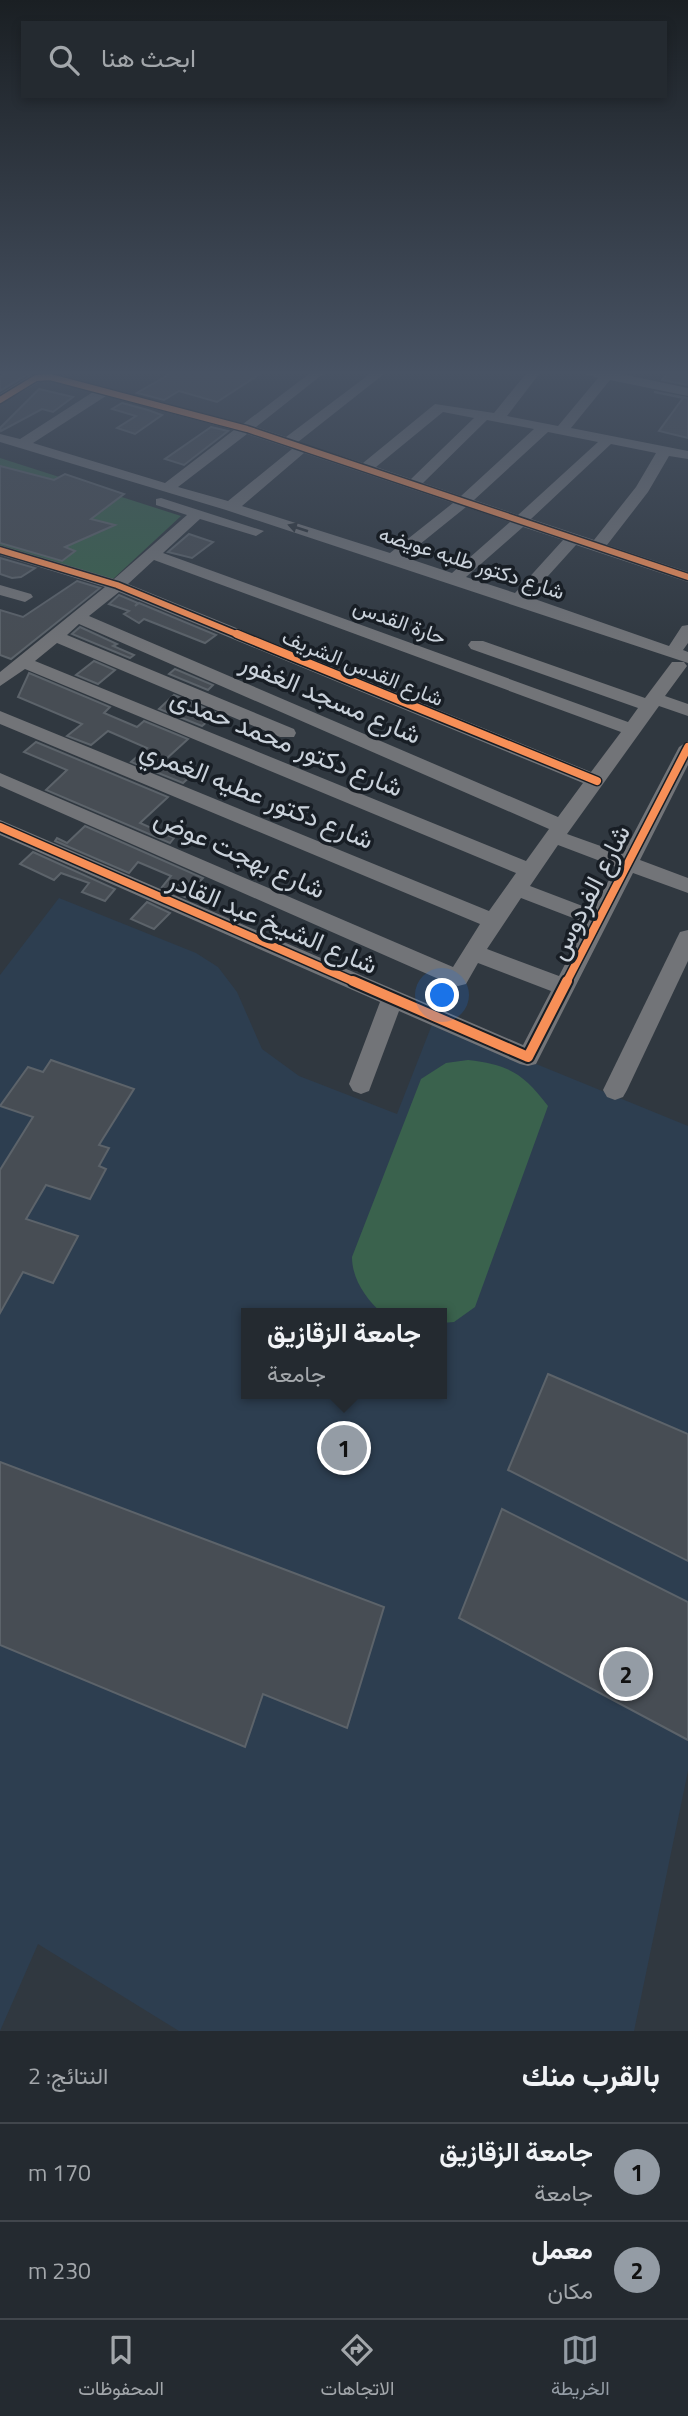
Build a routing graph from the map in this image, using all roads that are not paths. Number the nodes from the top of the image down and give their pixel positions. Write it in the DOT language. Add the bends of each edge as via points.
graph roads {
  1 [pos="41,465"];
  2 [pos="90,465"];
  3 [pos="198,465"];
  4 [pos="275,465"];
  5 [pos="353,465"];
  6 [pos="370,465"];
  7 [pos="436,465"];
  8 [pos="504,465"];
  9 [pos="583,465"];
  10 [pos="657,465"];
  11 [pos="365,469"];
  12 [pos="114,472"];
  13 [pos="100,483"];
  14 [pos="412,486"];
  15 [pos="167,488"];
  16 [pos="462,503"];
  17 [pos="231,507"];
  18 [pos="197,514"];
  19 [pos="517,522"];
  20 [pos="573,540"];
  21 [pos="597,547"];
  22 [pos="0,550"];
  23 [pos="152,554"];
  24 [pos="391,559"];
  25 [pos="688,576"];
  26 [pos="455,578"];
  27 [pos="117,585"];
  28 [pos="0,590"];
  29 [pos="25,597"];
  30 [pos="518,598"];
  31 [pos="77,617"];
  32 [pos="688,630"];
  33 [pos="55,635"];
  34 [pos="477,645"];
  35 [pos="682,662"];
  36 [pos="8,672"];
  37 [pos="652,702"];
  38 [pos="688,710"];
  39 [pos="0,717"];
  40 [pos="633,730"];
  41 [pos="287,733"];
  42 [pos="688,747"];
  43 [pos="0,779"];
  44 [pos="597,781"];
  45 [pos="0,827"];
  46 [pos="560,832"];
  47 [pos="628,863"];
  48 [pos="530,871"];
  49 [pos="688,886"];
  50 [pos="517,889"];
  51 [pos="599,920"];
  52 [pos="493,921"];
  53 [pos="688,938"];
  54 [pos="474,953"];
  55 [pos="564,987"];
  56 [pos="393,997"];
  57 [pos="528,1058"];
  58 [pos="361,1084"];
  59 [pos="615,1090"];
  1 -- 13 [label="street, شارع دكتور طلبه عويضه"];
  2 -- 12 [label="street, شارع دكتور طلبه عويضه"];
  3 -- 15 [label="street"];
  4 -- 17 [label="street"];
  5 -- 11 [label="street"];
  6 -- 11 [label="street"];
  7 -- 14 [label="street"];
  8 -- 16 [label="street"];
  9 -- 19 [label="street"];
  10 -- 21 [label="street"];
  11 -- 14 [label="street"];
  12 -- 13 [label="street"];
  12 -- 15 [label="street, شارع دكتور طلبه عويضه"];
  13 -- 18 [label="street, شارع دكتور طلبه عويضه"];
  14 -- 16 [label="street"];
  15 -- 17 [label="street, شارع دكتور طلبه عويضه"];
  16 -- 19 [label="street"];
  16 -- 24 [label="street"];
  24 -- 17 [label="street, شارع دكتور طلبه عويضه, one-way"];
  18 -- 23 [label="street"];
  18 -- 35 [label="street, شارع دكتور طلبه عويضه"];
  19 -- 20 [label="street"];
  19 -- 26 [label="street"];
  20 -- 21 [label="street"];
  20 -- 30 [label="street"];
  21 -- 25 [label="street"];
  22 -- 27 [label="street, شارع القدس الشريف"];
  23 -- 27 [label="street"];
  23 -- 40 [label="street, حارة القدس"];
  24 -- 26 [label="street, شارع دكتور طلبه عويضه"];
  26 -- 30 [label="street, شارع دكتور طلبه عويضه"];
  27 -- 31 [label="street"];
  27 -- 44 [label="street, شارع القدس الشريف"];
  28 -- 29 [label="street"];
  30 -- 35 [label="street, شارع دكتور طلبه عويضه"];
  31 -- 33 [label="street"];
  31 -- 46 [label="street, شارع مسجد الغفور"];
  32 -- 35 [label="street"];
  33 -- 36 [label="street"];
  33 -- 41 [label="street"];
  34 -- 37 [label="street"];
  35 -- 37 [label="street"];
  36 -- 48 [label="street, شارع دكتور محمد حمدى"];
  37 -- 38 [label="street"];
  37 -- 40 [label="street"];
  39 -- 52 [label="street, شارع دكتور عطيه الغمري"];
  40 -- 44 [label="street"];
  42 -- 47 [label="street, شارع الفردوس"];
  43 -- 54 [label="street, شارع بهجت عوض" via="458,978"];
  44 -- 46 [label="street"];
  45 -- 56 [label="street, شارع الشيخ عبد القادر"];
  46 -- 47 [label="street, شارع مسجد الغفور"];
  46 -- 48 [label="street"];
  47 -- 49 [label="street, شارع مسجد الغفور"];
  47 -- 51 [label="street, شارع الفردوس"];
  48 -- 50 [label="street"];
  50 -- 51 [label="street"];
  50 -- 52 [label="street"];
  51 -- 55 [label="street, شارع الفردوس"];
  52 -- 54 [label="street"];
  53 -- 59 [label="street"];
  54 -- 55 [label="street"];
  55 -- 57 [label="street, شارع الفردوس"];
  56 -- 57 [label="street, شارع الشيخ عبد القادر"];
  56 -- 58 [label="street"];
}
